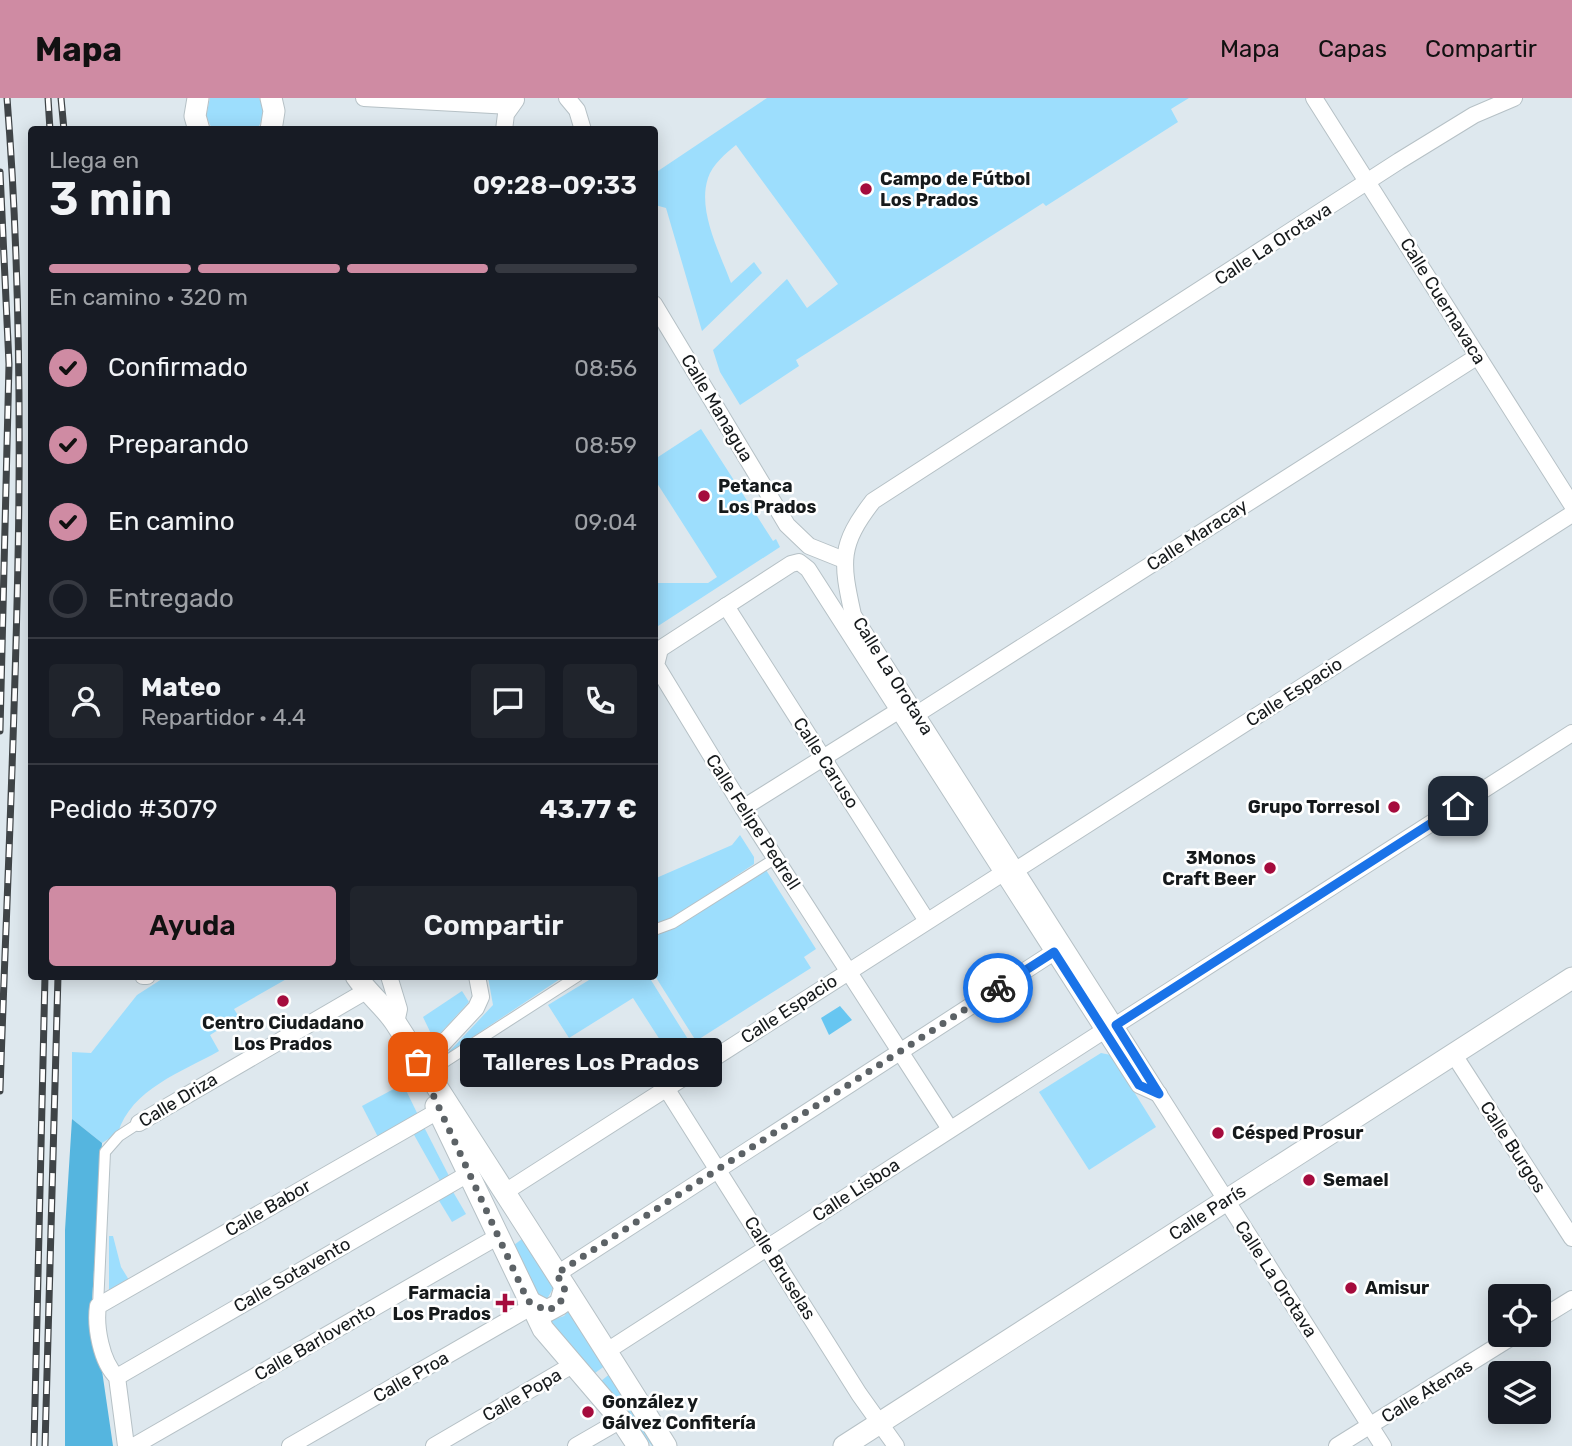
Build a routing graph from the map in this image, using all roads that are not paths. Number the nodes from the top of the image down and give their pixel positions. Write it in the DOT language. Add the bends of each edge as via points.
graph roads {
  1 [pos="198,98"];
  2 [pos="271,98"];
  3 [pos="364,98"];
  4 [pos="567,98"];
  5 [pos="1314,98"];
  6 [pos="1514,98"];
  7 [pos="515,102"];
  8 [pos="198,126"];
  9 [pos="272,126"];
  10 [pos="505,126"];
  11 [pos="582,126"];
  12 [pos="1368,182"];
  13 [pos="658,311"];
  14 [pos="1478,356"];
  15 [pos="1572,505"];
  16 [pos="1572,514"];
  17 [pos="844,560"];
  18 [pos="726,606"];
  19 [pos="658,656"];
  20 [pos="658,667"];
  21 [pos="898,711"];
  22 [pos="917,715"];
  23 [pos="1572,733"];
  24 [pos="823,758"];
  25 [pos="743,808"];
  26 [pos="776,858"];
  27 [pos="1009,871"];
  28 [pos="927,921"];
  29 [pos="658,929"];
  30 [pos="1054,952"];
  31 [pos="850,970"];
  32 [pos="1572,978"];
  33 [pos="389,980"];
  34 [pos="478,980"];
  35 [pos="571,980"];
  36 [pos="361,984"];
  37 [pos="396,1023"];
  38 [pos="1111,1028"];
  39 [pos="900,1050"];
  40 [pos="1454,1055"];
  41 [pos="422,1068"];
  42 [pos="666,1088"];
  43 [pos="438,1111"];
  44 [pos="139,1123"];
  45 [pos="950,1129"];
  46 [pos="718,1169"];
  47 [pos="468,1174"];
  48 [pos="505,1192"];
  49 [pos="1226,1200"];
  50 [pos="533,1236"];
  51 [pos="1572,1238"];
  52 [pos="501,1245"];
  53 [pos="767,1248"];
  54 [pos="561,1280"];
  55 [pos="1572,1298"];
  56 [pos="530,1304"];
  57 [pos="97,1306"];
  58 [pos="1551,1312"];
  59 [pos="1496,1347"];
  60 [pos="607,1351"];
  61 [pos="574,1364"];
  62 [pos="117,1377"];
  63 [pos="621,1420"];
  64 [pos="879,1423"];
  65 [pos="1370,1427"];
  66 [pos="125,1446"];
  67 [pos="134,1446"];
  68 [pos="290,1446"];
  69 [pos="434,1446"];
  70 [pos="576,1446"];
  71 [pos="638,1446"];
  72 [pos="667,1446"];
  73 [pos="844,1446"];
  74 [pos="896,1446"];
  75 [pos="1337,1446"];
  76 [pos="1383,1446"];
  1 -- 8 [label="main road"];
  2 -- 9 [label="main road"];
  3 -- 7 [label="street"];
  4 -- 11 [label="street"];
  5 -- 12 [label="street, Calle Cuernavaca"];
  6 -- 12 [label="street, Calle La Orotava" via="1474,114"];
  7 -- 10 [label="street"];
  12 -- 14 [label="street, Calle Cuernavaca"];
  12 -- 17 [label="street, Calle La Orotava" via="873,500 852,527"];
  13 -- 17 [label="street, Calle Managua" via="787,525 809,546"];
  14 -- 15 [label="street, Calle Cuernavaca"];
  14 -- 22 [label="street, Calle Maracay"];
  16 -- 27 [label="street, Calle Espacio"];
  17 -- 22 [label="street, Calle La Orotava" via="853,615"];
  18 -- 19 [label="street, Calle Felipe Pedrell" via="660,649"];
  18 -- 21 [label="street, Calle Felipe Pedrell" via="799,562 808,569"];
  18 -- 24 [label="street, Calle Caruso"];
  20 -- 25 [label="street, Calle Felipe Pedrell"];
  21 -- 24 [label="street"];
  21 -- 27 [label="street"];
  22 -- 27 [label="street, Calle La Orotava"];
  23 -- 38 [label="street, Calle Lisboa"];
  24 -- 25 [label="street"];
  24 -- 28 [label="street, Calle Caruso"];
  25 -- 26 [label="street, Calle Felipe Pedrell"];
  26 -- 29 [label="street"];
  26 -- 31 [label="street, Calle Felipe Pedrell"];
  27 -- 28 [label="street, Calle Espacio"];
  27 -- 30 [label="street"];
  27 -- 38 [label="street, Calle La Orotava"];
  28 -- 31 [label="street, Calle Espacio"];
  30 -- 38 [label="street"];
  30 -- 39 [label="street"];
  31 -- 39 [label="street, Calle Felipe Pedrell"];
  31 -- 42 [label="street, Calle Espacio"];
  32 -- 40 [label="main road, Calle París"];
  33 -- 37 [label="street" via="399,1009"];
  34 -- 41 [label="street" via="481,997 476,1008"];
  35 -- 41 [label="street"];
  36 -- 37 [label="main road"];
  36 -- 44 [label="street, Calle Driza"];
  37 -- 41 [label="main road"];
  38 -- 45 [label="street, Calle Lisboa"];
  38 -- 49 [label="street, Calle La Orotava" via="1139,1085 1159,1094"];
  39 -- 45 [label="street, Calle Felipe Pedrell"];
  39 -- 46 [label="street"];
  40 -- 49 [label="main road, Calle París"];
  40 -- 51 [label="street, Calle Burgos"];
  41 -- 43 [label="main road"];
  41 -- 48 [label="main road"];
  42 -- 46 [label="street, Calle Bruselas"];
  42 -- 48 [label="street, Calle Espacio"];
  43 -- 47 [label="main road"];
  43 -- 57 [label="street, Calle Babor"];
  44 -- 57 [label="street, Calle Driza" via="105,1152"];
  45 -- 53 [label="street, Calle Lisboa"];
  46 -- 53 [label="street, Calle Bruselas"];
  46 -- 54 [label="street"];
  47 -- 52 [label="main road"];
  47 -- 62 [label="street, Calle Sotavento"];
  48 -- 50 [label="main road"];
  49 -- 64 [label="main road, Calle París"];
  49 -- 65 [label="street, Calle La Orotava"];
  50 -- 52 [label="main road" via="520,1232"];
  50 -- 54 [label="main road"];
  52 -- 56 [label="main road"];
  52 -- 67 [label="street, Calle Barlovento"];
  53 -- 60 [label="street, Calle Lisboa"];
  53 -- 64 [label="street, Calle Bruselas"];
  54 -- 56 [label="main road" via="560,1304 547,1311"];
  54 -- 60 [label="main road"];
  55 -- 58 [label="street"];
  56 -- 61 [label="main road" via="543,1329"];
  56 -- 68 [label="street, Calle Proa"];
  57 -- 62 [label="street" via="96,1322 110,1370"];
  59 -- 65 [label="street, Calle Atenas"];
  60 -- 72 [label="main road"];
  61 -- 63 [label="main road"];
  61 -- 69 [label="street, Calle Popa"];
  62 -- 66 [label="street"];
  63 -- 70 [label="street"];
  63 -- 71 [label="main road"];
  64 -- 73 [label="main road, Calle París"];
  64 -- 74 [label="street, Calle Bruselas"];
  65 -- 75 [label="street, Calle Atenas"];
  65 -- 76 [label="street, Calle La Orotava"];
}
